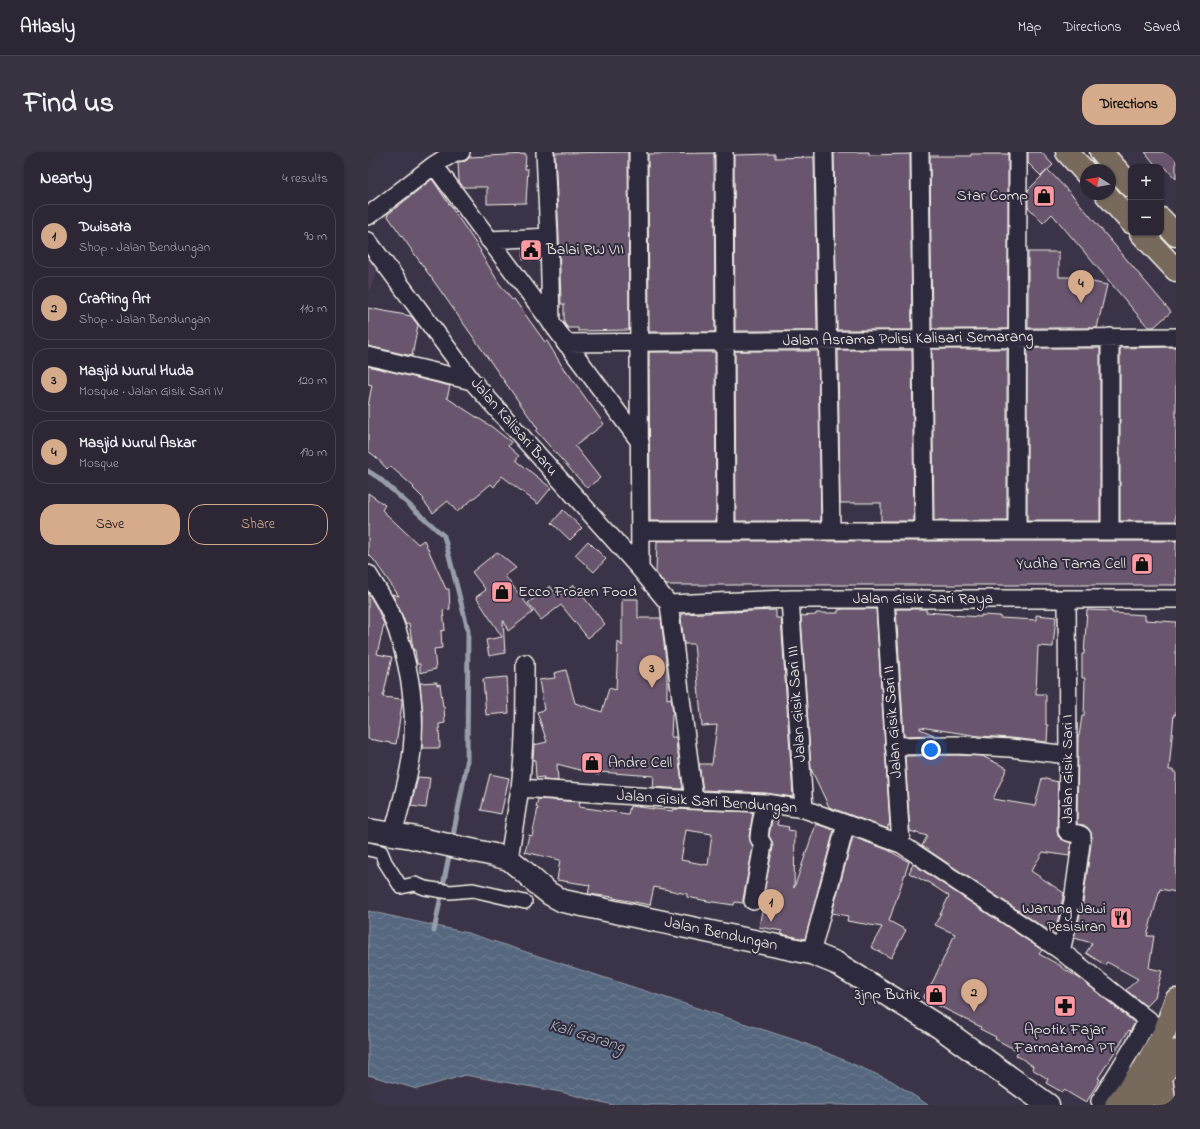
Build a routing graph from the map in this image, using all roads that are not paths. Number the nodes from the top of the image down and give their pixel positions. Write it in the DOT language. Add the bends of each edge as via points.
graph roads {
  1 [pos="461,152"];
  2 [pos="545,152"];
  3 [pos="638,152"];
  4 [pos="724,152"];
  5 [pos="824,152"];
  6 [pos="920,152"];
  7 [pos="1018,152"];
  8 [pos="1067,152"];
  9 [pos="1101,152"];
  10 [pos="434,165"];
  11 [pos="1080,166"];
  12 [pos="1128,183"];
  13 [pos="1111,200"];
  14 [pos="368,216"];
  15 [pos="1128,219"];
  16 [pos="1164,222"];
  17 [pos="1144,236"];
  18 [pos="1176,236"];
  19 [pos="549,237"];
  20 [pos="489,240"];
  21 [pos="368,241"];
  22 [pos="1176,270"];
  23 [pos="551,323"];
  24 [pos="1110,337"];
  25 [pos="1176,337"];
  26 [pos="1017,338"];
  27 [pos="922,339"];
  28 [pos="827,340"];
  29 [pos="725,341"];
  30 [pos="640,342"];
  31 [pos="565,343"];
  32 [pos="368,356"];
  33 [pos="472,381"];
  34 [pos="640,442"];
  35 [pos="640,531"];
  36 [pos="726,531"];
  37 [pos="831,531"];
  38 [pos="924,531"];
  39 [pos="1016,531"];
  40 [pos="1110,531"];
  41 [pos="1176,531"];
  42 [pos="640,569"];
  43 [pos="368,574"];
  44 [pos="790,599"];
  45 [pos="885,599"];
  46 [pos="1067,599"];
  47 [pos="1176,599"];
  48 [pos="669,604"];
  49 [pos="525,663"];
  50 [pos="894,746"];
  51 [pos="1068,755"];
  52 [pos="520,788"];
  53 [pos="694,800"];
  54 [pos="765,803"];
  55 [pos="804,809"];
  56 [pos="846,824"];
  57 [pos="368,830"];
  58 [pos="402,836"];
  59 [pos="901,844"];
  60 [pos="368,849"];
  61 [pos="502,857"];
  62 [pos="753,901"];
  63 [pos="525,902"];
  64 [pos="1061,951"];
  65 [pos="811,953"];
  66 [pos="1176,1000"];
  67 [pos="1156,1025"];
  68 [pos="1176,1051"];
  69 [pos="1161,1078"];
  70 [pos="1108,1103"];
  71 [pos="1048,1105"];
  72 [pos="1139,1105"];
  73 [pos="1165,1105"];
  1 -- 10 [label="street" via="455,152"];
  2 -- 19 [label="street"];
  3 -- 30 [label="street"];
  4 -- 29 [label="street"];
  5 -- 28 [label="street"];
  6 -- 27 [label="street"];
  7 -- 26 [label="street"];
  8 -- 11 [label="highway"];
  9 -- 12 [label="highway"];
  10 -- 14 [label="street"];
  10 -- 20 [label="street"];
  13 -- 15 [label="highway"];
  16 -- 18 [label="highway"];
  17 -- 22 [label="highway"];
  19 -- 20 [label="street"];
  19 -- 23 [label="street"];
  20 -- 23 [label="street"];
  21 -- 33 [label="street, Jalan Kalisari Baru"];
  23 -- 31 [label="street"];
  24 -- 25 [label="street, Jalan Asrama Polisi Kalisari Semarang"];
  24 -- 26 [label="street, Jalan Asrama Polisi Kalisari Semarang"];
  24 -- 40 [label="street"];
  26 -- 27 [label="street, Jalan Asrama Polisi Kalisari Semarang"];
  26 -- 39 [label="street"];
  27 -- 28 [label="street, Jalan Asrama Polisi Kalisari Semarang"];
  27 -- 38 [label="street"];
  28 -- 29 [label="street, Jalan Asrama Polisi Kalisari Semarang"];
  28 -- 37 [label="street"];
  29 -- 30 [label="street, Jalan Asrama Polisi Kalisari Semarang"];
  29 -- 36 [label="street"];
  30 -- 31 [label="street, Jalan Asrama Polisi Kalisari Semarang"];
  30 -- 34 [label="street"];
  31 -- 34 [label="street"];
  32 -- 33 [label="street"];
  33 -- 42 [label="street, Jalan Kalisari Baru"];
  34 -- 35 [label="street"];
  35 -- 36 [label="street"];
  35 -- 42 [label="street"];
  36 -- 37 [label="street"];
  37 -- 38 [label="street"];
  38 -- 39 [label="street"];
  39 -- 40 [label="street"];
  40 -- 41 [label="street"];
  42 -- 48 [label="street, Jalan Kalisari Baru"];
  43 -- 58 [label="street" via="390,613 400,639 407,664 413,705 414,730"];
  44 -- 45 [label="street, Jalan Gisik Sari Raya"];
  44 -- 48 [label="street, Jalan Gisik Sari Raya"];
  44 -- 55 [label="street, Jalan Gisik Sari III"];
  45 -- 46 [label="street, Jalan Gisik Sari Raya"];
  45 -- 50 [label="street, Jalan Gisik Sari II"];
  46 -- 47 [label="street, Jalan Gisik Sari Raya"];
  46 -- 51 [label="street, Jalan Gisik Sari I"];
  48 -- 53 [label="street"];
  49 -- 52 [label="street" via="524,760"];
  50 -- 51 [label="street" via="956,745"];
  50 -- 59 [label="street, Jalan Gisik Sari II"];
  51 -- 64 [label="street, Jalan Gisik Sari I" via="1067,831 1082,836 1073,901"];
  52 -- 53 [label="street, Jalan Gisik Sari Bendungan"];
  52 -- 61 [label="street"];
  53 -- 54 [label="street, Jalan Gisik Sari Bendungan"];
  54 -- 55 [label="street, Jalan Gisik Sari Bendungan"];
  54 -- 62 [label="street" via="759,838 763,845"];
  55 -- 56 [label="street, Jalan Gisik Sari Bendungan"];
  56 -- 59 [label="street, Jalan Gisik Sari Bendungan"];
  56 -- 65 [label="street"];
  57 -- 58 [label="street, Jalan Bendungan"];
  58 -- 61 [label="street, Jalan Bendungan"];
  59 -- 64 [label="street, Jalan Gisik Sari Bendungan"];
  60 -- 63 [label="street" via="381,852 402,887 415,884 443,891 473,890"];
  61 -- 65 [label="street, Jalan Bendungan" via="562,901"];
  64 -- 67 [label="street, Jalan Gisik Sari Bendungan"];
  65 -- 71 [label="street, Jalan Bendungan" via="836,963 941,1028"];
  66 -- 67 [label="highway"];
  67 -- 70 [label="highway" via="1144,1068"];
  68 -- 69 [label="highway"];
  69 -- 72 [label="highway"];
  69 -- 73 [label="highway"];
}
